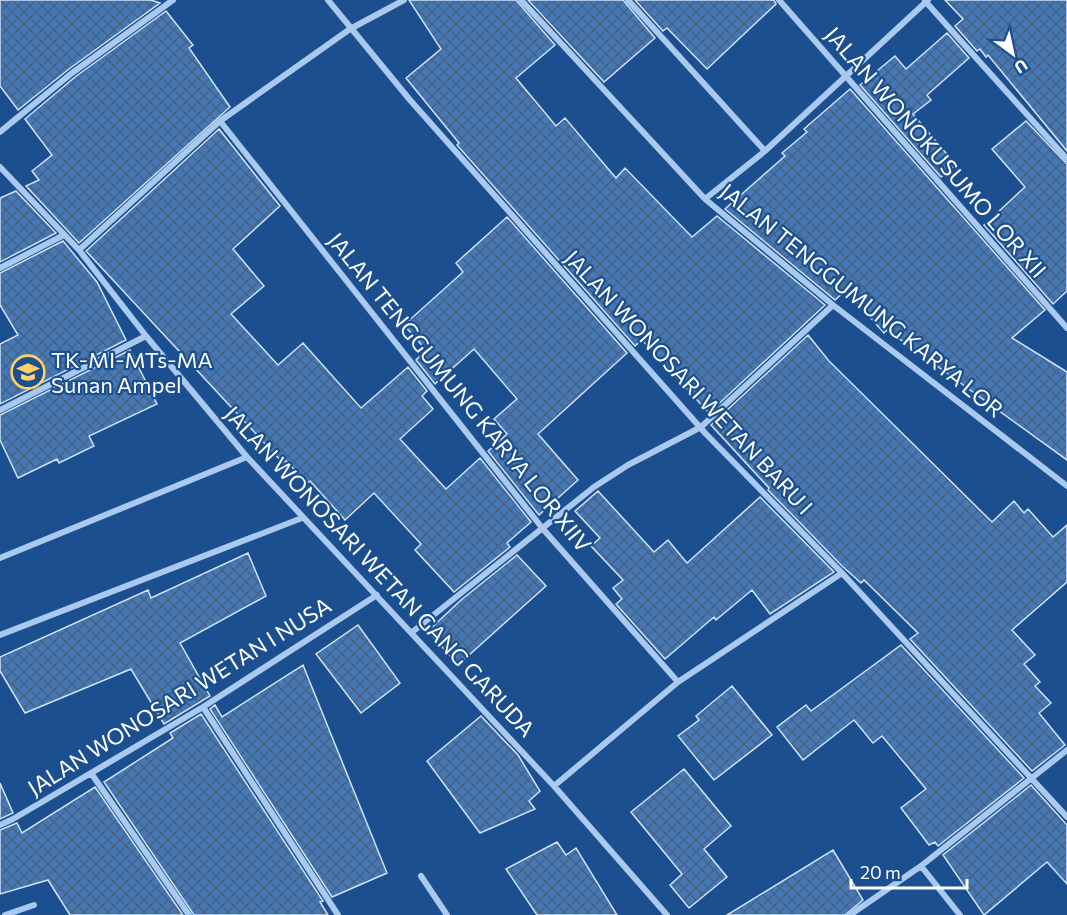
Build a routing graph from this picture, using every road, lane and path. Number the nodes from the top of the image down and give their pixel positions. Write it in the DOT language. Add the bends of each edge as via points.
graph roads {
  1 [pos="173,0"];
  2 [pos="328,0"];
  3 [pos="404,0"];
  4 [pos="521,0"];
  5 [pos="628,0"];
  6 [pos="779,0"];
  7 [pos="926,1"];
  8 [pos="350,29"];
  9 [pos="845,75"];
  10 [pos="220,121"];
  11 [pos="0,132"];
  12 [pos="765,151"];
  13 [pos="1067,159"];
  14 [pos="0,167"];
  15 [pos="705,199"];
  16 [pos="63,235"];
  17 [pos="79,250"];
  18 [pos="0,268"];
  19 [pos="833,305"];
  20 [pos="1067,328"];
  21 [pos="146,336"];
  22 [pos="0,410"];
  23 [pos="701,427"];
  24 [pos="247,457"];
  25 [pos="1067,486"];
  26 [pos="302,518"];
  27 [pos="543,529"];
  28 [pos="0,558"];
  29 [pos="842,573"];
  30 [pos="377,595"];
  31 [pos="411,633"];
  32 [pos="0,635"];
  33 [pos="678,682"];
  34 [pos="203,706"];
  35 [pos="1067,750"];
  36 [pos="91,773"];
  37 [pos="1032,780"];
  38 [pos="554,786"];
  39 [pos="1067,817"];
  40 [pos="0,825"];
  41 [pos="921,866"];
  42 [pos="420,876"];
  43 [pos="34,905"];
  44 [pos="5,915"];
  45 [pos="189,915"];
  46 [pos="338,915"];
  47 [pos="447,915"];
  48 [pos="667,915"];
  49 [pos="850,915"];
  50 [pos="960,915"];
  1 -- 11 [label="street"];
  2 -- 8 [label="street, JALAN WONOSARI WETAN BARU I"];
  3 -- 8 [label="street"];
  4 -- 15 [label="street, JALAN TENGGUMUNG KARYA LOR"];
  5 -- 12 [label="street"];
  6 -- 9 [label="street, JALAN WONOKUSUMO LOR XII"];
  7 -- 9 [label="street"];
  7 -- 13 [label="street"];
  8 -- 10 [label="street"];
  8 -- 23 [label="street, JALAN WONOSARI WETAN BARU I"];
  9 -- 12 [label="street"];
  9 -- 20 [label="street, JALAN WONOKUSUMO LOR XII"];
  10 -- 17 [label="street"];
  10 -- 27 [label="street, JALAN TENGGUMUNG KARYA LOR XIIV"];
  12 -- 15 [label="street"];
  14 -- 16 [label="street, JALAN WONOSARI WETAN GANG GARUDA"];
  15 -- 19 [label="street, JALAN TENGGUMUNG KARYA LOR"];
  16 -- 17 [label="street, JALAN WONOSARI WETAN GANG GARUDA"];
  16 -- 18 [label="street"];
  17 -- 21 [label="street, JALAN WONOSARI WETAN GANG GARUDA"];
  19 -- 23 [label="street"];
  19 -- 25 [label="street, JALAN TENGGUMUNG KARYA LOR"];
  21 -- 22 [label="street"];
  21 -- 24 [label="street, JALAN WONOSARI WETAN GANG GARUDA"];
  23 -- 27 [label="street" via="628,465"];
  23 -- 29 [label="street, JALAN WONOSARI WETAN BARU I"];
  24 -- 26 [label="street, JALAN WONOSARI WETAN GANG GARUDA"];
  24 -- 28 [label="street"];
  26 -- 30 [label="street, JALAN WONOSARI WETAN GANG GARUDA"];
  26 -- 32 [label="street"];
  27 -- 31 [label="street"];
  27 -- 33 [label="street, JALAN TENGGUMUNG KARYA LOR XIIV"];
  29 -- 33 [label="street"];
  29 -- 37 [label="street, JALAN WONOSARI WETAN BARU I"];
  30 -- 31 [label="street, JALAN WONOSARI WETAN GANG GARUDA"];
  30 -- 34 [label="street, JALAN WONOSARI WETAN I NUSA"];
  31 -- 38 [label="street, JALAN WONOSARI WETAN GANG GARUDA"];
  33 -- 38 [label="street"];
  34 -- 36 [label="street, JALAN WONOSARI WETAN I NUSA"];
  34 -- 46 [label="street"];
  35 -- 37 [label="street"];
  36 -- 40 [label="street, JALAN WONOSARI WETAN I NUSA"];
  36 -- 45 [label="street"];
  37 -- 39 [label="street, JALAN WONOSARI WETAN BARU I"];
  37 -- 41 [label="street"];
  38 -- 48 [label="street, JALAN WONOSARI WETAN GANG GARUDA"];
  41 -- 49 [label="street"];
  41 -- 50 [label="street"];
  42 -- 47 [label="street"];
  43 -- 44 [label="street"];
}
